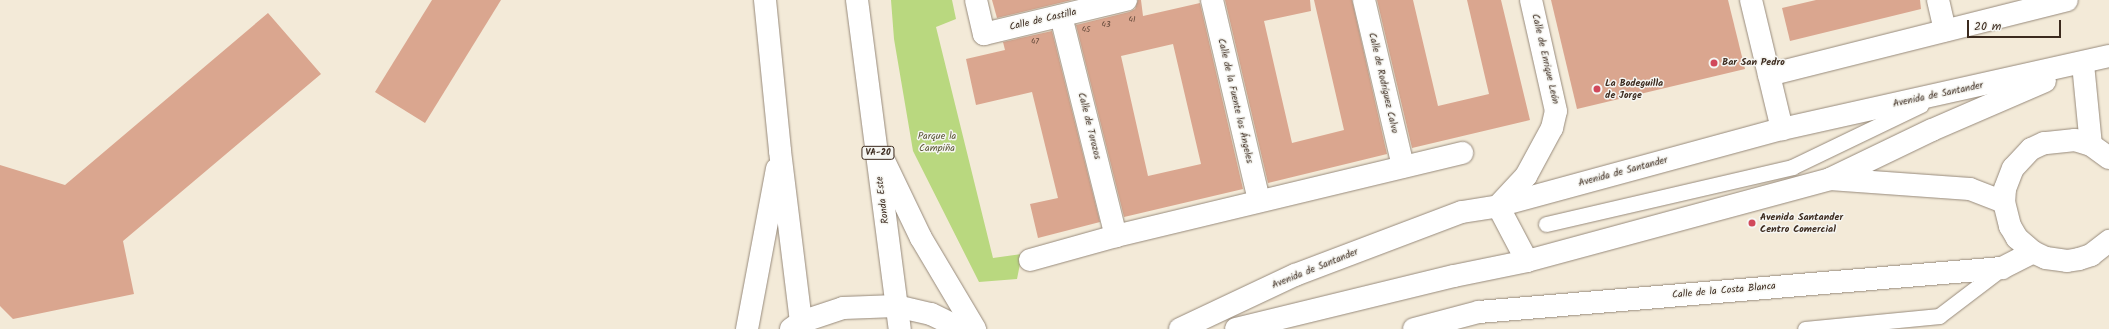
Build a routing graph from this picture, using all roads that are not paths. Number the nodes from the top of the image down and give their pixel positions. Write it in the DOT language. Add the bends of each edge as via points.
graph roads {
  1 [pos="765,0"];
  2 [pos="858,0"];
  3 [pos="976,0"];
  4 [pos="1126,0"];
  5 [pos="1212,0"];
  6 [pos="1364,0"];
  7 [pos="1531,0"];
  8 [pos="1751,0"];
  9 [pos="1938,0"];
  10 [pos="2067,0"];
  11 [pos="1061,16"];
  12 [pos="1945,30"];
  13 [pos="2109,56"];
  14 [pos="2083,64"];
  15 [pos="1769,75"];
  16 [pos="1943,94"];
  17 [pos="1782,129"];
  18 [pos="2091,145"];
  19 [pos="877,147"];
  20 [pos="780,150"];
  21 [pos="1462,153"];
  22 [pos="2109,158"];
  23 [pos="1403,166"];
  24 [pos="1830,179"];
  25 [pos="1259,201"];
  26 [pos="2004,202"];
  27 [pos="1498,206"];
  28 [pos="1546,224"];
  29 [pos="1116,236"];
  30 [pos="2109,241"];
  31 [pos="2033,252"];
  32 [pos="1030,260"];
  33 [pos="1527,261"];
  34 [pos="2002,268"];
  35 [pos="896,306"];
  36 [pos="798,327"];
  37 [pos="747,329"];
  38 [pos="900,329"];
  39 [pos="962,329"];
  40 [pos="975,329"];
  41 [pos="1180,329"];
  42 [pos="1236,329"];
  43 [pos="1414,329"];
  44 [pos="1805,329"];
  1 -- 20 [label="main road"];
  2 -- 19 [label="main road, Ronda Este / VA-20"];
  3 -- 11 [label="main road, Calle de Castilla" via="984,34"];
  4 -- 11 [label="main road, Calle de Castilla"];
  5 -- 25 [label="main road, Calle de la Fuente los Ángeles"];
  6 -- 23 [label="main road, Calle de Rodríguez Calvo"];
  7 -- 27 [label="main road, Calle de Enrique León" via="1556,111 1552,128 1526,176"];
  8 -- 15 [label="main road"];
  9 -- 12 [label="main road"];
  10 -- 12 [label="main road"];
  11 -- 29 [label="main road, Calle de Torozos"];
  12 -- 15 [label="main road"];
  13 -- 14 [label="main road, Avenida de Santander"];
  14 -- 16 [label="main road, Avenida de Santander"];
  14 -- 18 [label="main road"];
  14 -- 24 [label="main road, Avenida de Santander" via="1932,130"];
  15 -- 17 [label="main road"];
  16 -- 17 [label="main road, Avenida de Santander"];
  16 -- 28 [label="lane" via="1792,166"];
  17 -- 27 [label="main road, Avenida de Santander"];
  18 -- 22 [label="main road"];
  18 -- 26 [label="main road" via="2075,140 2058,139 2031,149 2012,168 2004,189"];
  19 -- 35 [label="main road, Ronda Este / VA-20"];
  19 -- 40 [label="main road" via="921,238"];
  20 -- 36 [label="main road"];
  20 -- 37 [label="main road"];
  21 -- 23 [label="main road"];
  23 -- 25 [label="main road"];
  24 -- 26 [label="main road, Avenida de Santander" via="1970,188"];
  24 -- 33 [label="main road, Avenida de Santander"];
  25 -- 29 [label="main road"];
  26 -- 31 [label="main road" via="2010,226 2017,238"];
  27 -- 33 [label="main road"];
  27 -- 41 [label="main road, Avenida de Santander" via="1462,212 1438,220 1295,275"];
  29 -- 32 [label="main road"];
  30 -- 31 [label="main road" via="2092,255 2067,261 2046,258"];
  31 -- 34 [label="main road, Calle de la Costa Blanca"];
  33 -- 42 [label="main road, Avenida de Santander" via="1454,276"];
  34 -- 43 [label="main road, Calle de la Costa Blanca" via="1479,312"];
  34 -- 44 [label="lane" via="1939,316"];
  35 -- 36 [label="main road" via="843,308"];
  35 -- 38 [label="main road, Ronda Este / VA-20"];
  35 -- 39 [label="main road" via="931,314"];
}
